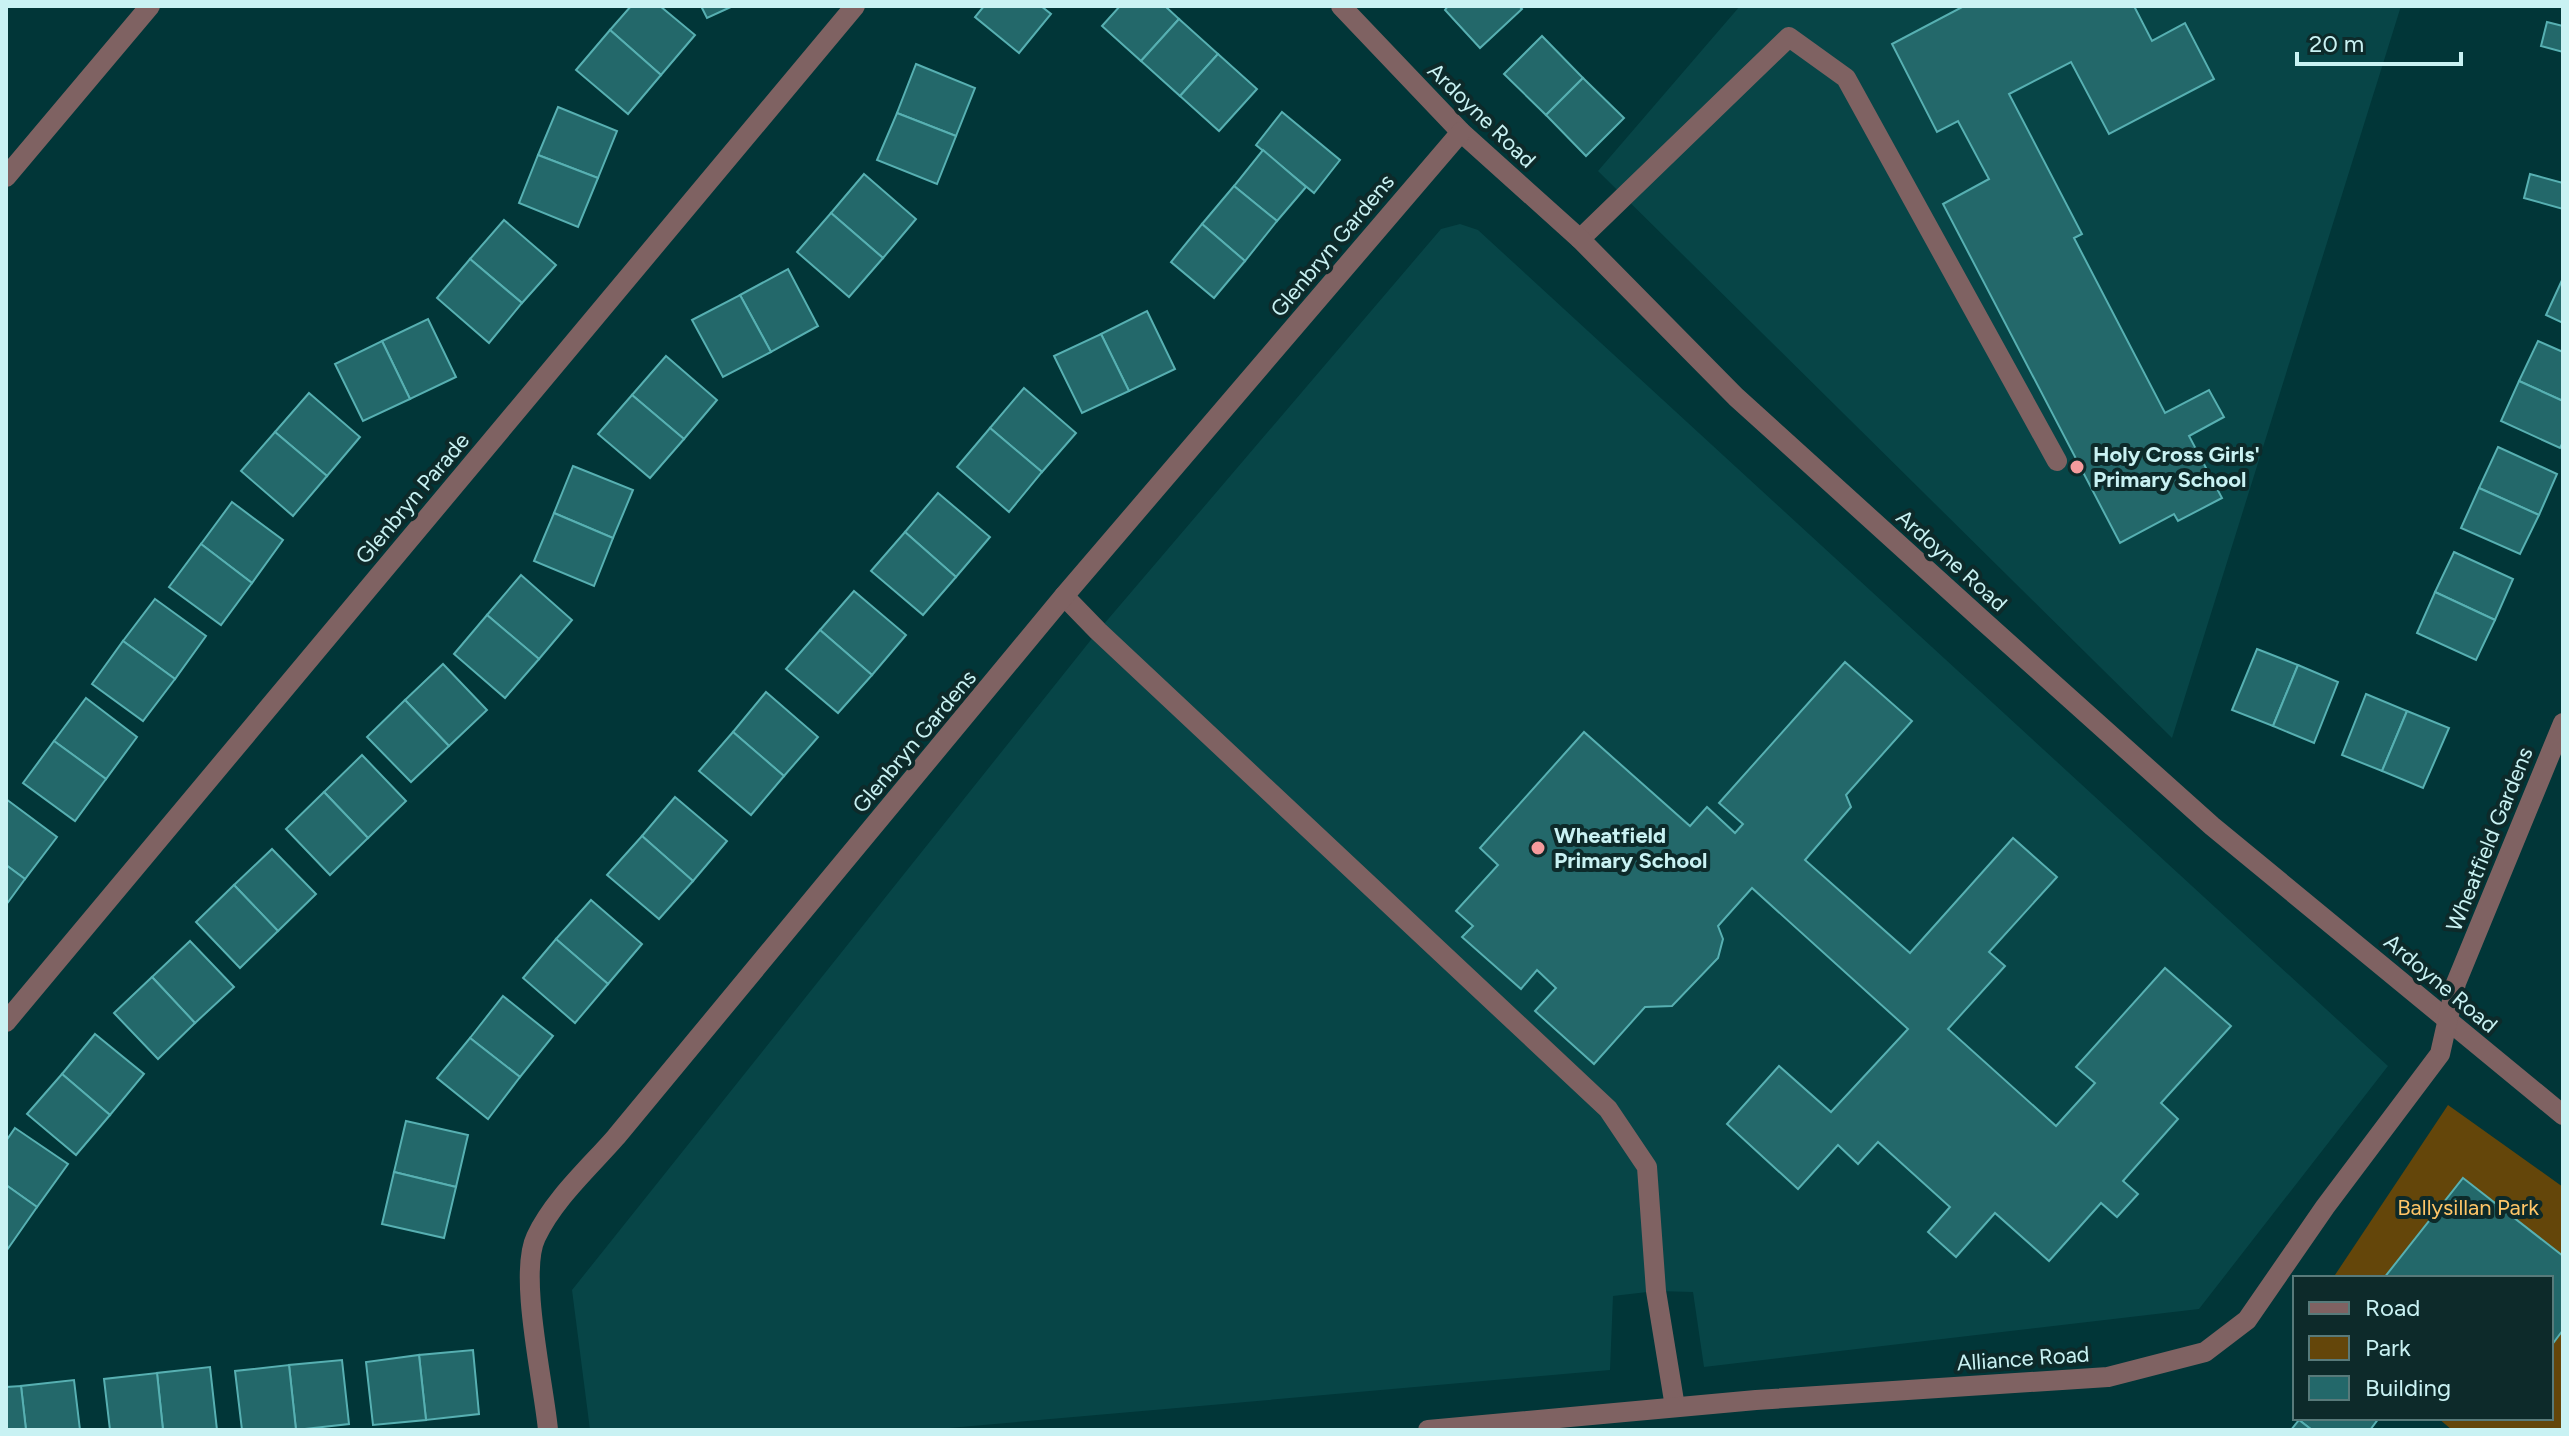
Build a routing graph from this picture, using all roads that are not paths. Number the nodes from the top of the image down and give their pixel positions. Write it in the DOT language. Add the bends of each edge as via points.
graph roads {
  1 [pos="150,6"];
  2 [pos="855,6"];
  3 [pos="1341,6"];
  4 [pos="1461,132"];
  5 [pos="6,177"];
  6 [pos="1580,239"];
  7 [pos="2057,461"];
  8 [pos="1064,596"];
  9 [pos="2563,723"];
  10 [pos="2448,1021"];
  11 [pos="6,1022"];
  12 [pos="2563,1115"];
  13 [pos="1675,1407"];
  14 [pos="548,1430"];
  15 [pos="1428,1430"];
  1 -- 5 [label="street"];
  2 -- 11 [label="street, Glenbryn Parade"];
  3 -- 4 [label="street, Ardoyne Road"];
  4 -- 6 [label="street, Ardoyne Road"];
  4 -- 8 [label="street, Glenbryn Gardens"];
  6 -- 7 [label="street" via="1789,37 1846,78"];
  6 -- 10 [label="street, Ardoyne Road" via="1736,397 1968,608 2212,826"];
  8 -- 13 [label="street" via="1608,1109 1647,1167 1656,1291"];
  8 -- 14 [label="street, Glenbryn Gardens" via="561,1199 535,1238 528,1280"];
  9 -- 10 [label="street, Wheatfield Gardens" via="2456,983"];
  10 -- 12 [label="street, Ardoyne Road"];
  10 -- 13 [label="street, Alliance Road" via="2440,1054 2247,1320 2205,1352 2108,1377"];
  13 -- 15 [label="street, Alliance Road"];
}
